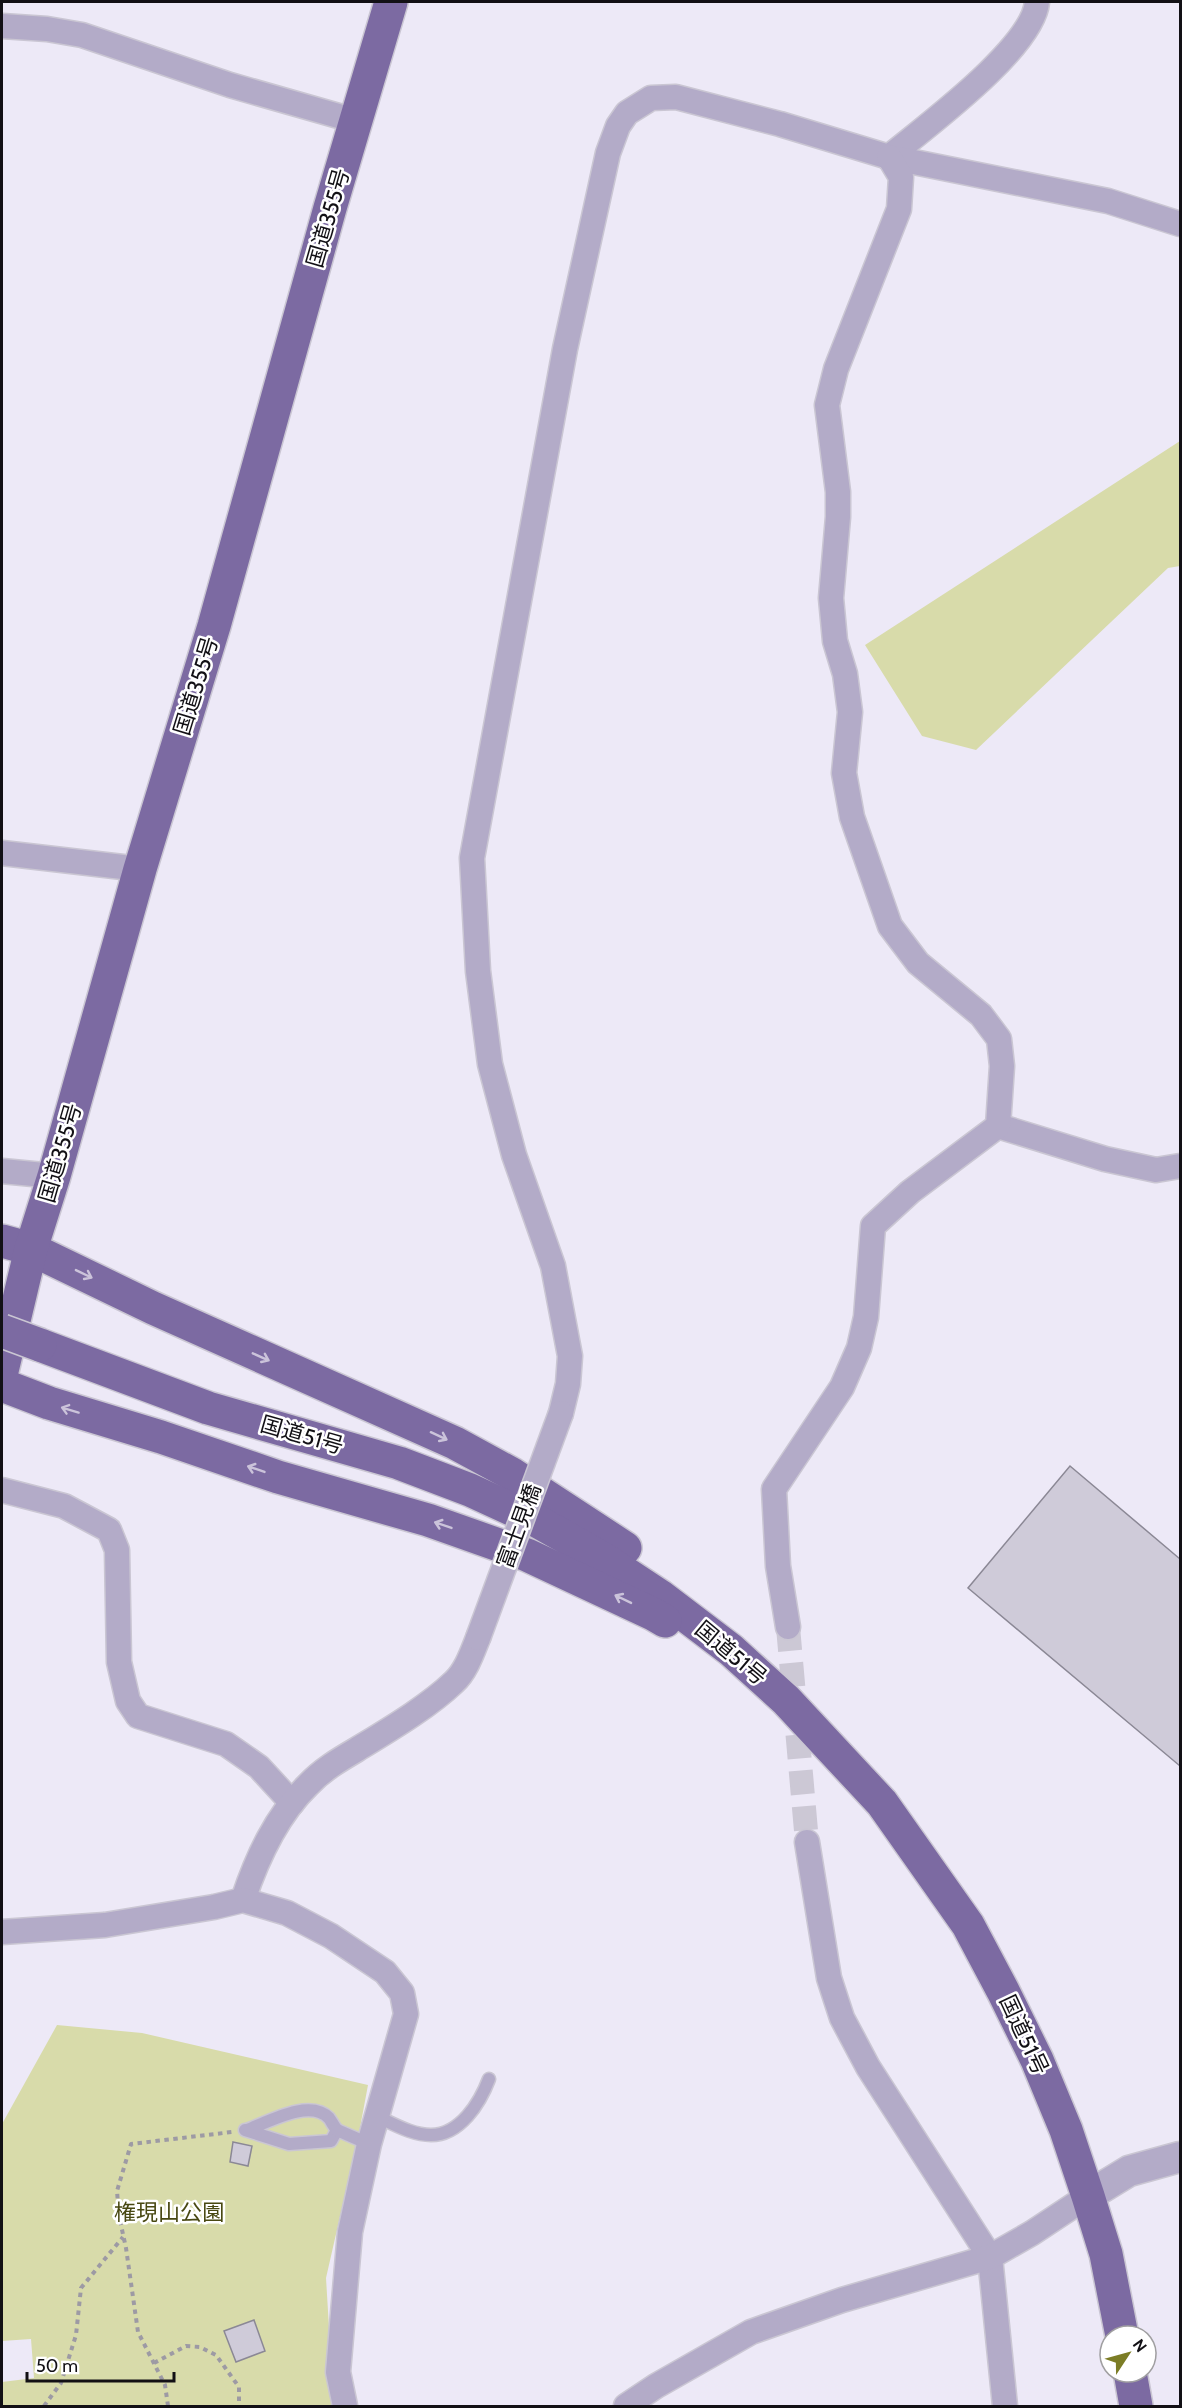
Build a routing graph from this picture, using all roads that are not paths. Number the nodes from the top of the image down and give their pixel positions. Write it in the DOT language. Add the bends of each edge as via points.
graph roads {
  1 [pos="391,2"];
  2 [pos="1037,2"];
  3 [pos="2,26"];
  4 [pos="356,121"];
  5 [pos="889,157"];
  6 [pos="1180,224"];
  7 [pos="2,853"];
  8 [pos="140,869"];
  9 [pos="998,1126"];
  10 [pos="1180,1166"];
  11 [pos="2,1171"];
  12 [pos="54,1176"];
  13 [pos="16,1245"];
  14 [pos="2,1331"];
  15 [pos="2,1371"];
  16 [pos="2,1385"];
  17 [pos="2,1490"];
  18 [pos="788,1627"];
  19 [pos="292,1803"];
  20 [pos="882,1803"];
  21 [pos="807,1842"];
  22 [pos="243,1899"];
  23 [pos="2,1932"];
  24 [pos="489,2079"];
  25 [pos="378,2117"];
  26 [pos="337,2130"];
  27 [pos="369,2145"];
  28 [pos="1180,2157"];
  29 [pos="1088,2196"];
  30 [pos="990,2257"];
  31 [pos="1120,2324"];
  32 [pos="1132,2384"];
  33 [pos="345,2406"];
  34 [pos="626,2406"];
  35 [pos="1005,2406"];
  36 [pos="1136,2406"];
  1 -- 4 [label="highway, 国道355号"];
  2 -- 5 [label="street" via="1022,36 990,72"];
  3 -- 4 [label="street" via="82,35"];
  4 -- 8 [label="highway, 国道355号" via="214,626"];
  5 -- 6 [label="street, 富士見橋" via="1108,201"];
  5 -- 9 [label="street" via="901,177 899,209 836,369 827,405 838,492 831,598 835,641 850,712 844,773 852,817 890,926 918,963 981,1015 999,1039 1002,1066"];
  5 -- 19 [label="street, 富士見橋, bridge" via="676,97 651,98 627,113 608,153 565,349 472,858 478,971 490,1064 514,1155 554,1266 570,1356 568,1384 561,1413 478,1638 455,1682 327,1768"];
  7 -- 8 [label="street"];
  8 -- 12 [label="highway, 国道355号"];
  9 -- 10 [label="street" via="1105,1160 1156,1170"];
  9 -- 18 [label="street" via="910,1192 873,1226 866,1317 859,1348 842,1387 774,1489 778,1566"];
  11 -- 12 [label="street"];
  12 -- 13 [label="highway, 国道355号"];
  13 -- 15 [label="highway, 国道355号"];
  13 -- 20 [label="highway, one-way" via="455,1443 559,1504 659,1571 742,1639 810,1709"];
  14 -- 20 [label="highway, 国道51号, bridge" via="208,1408 399,1463 535,1520 660,1596 731,1650 786,1700"];
  20 -- 16 [label="highway, one-way" via="779,1708 700,1645 653,1614 584,1580 428,1520 278,1477"];
  17 -- 19 [label="street" via="64,1506 109,1530 117,1550 119,1662 128,1701 138,1716 226,1744 259,1767"];
  19 -- 22 [label="street, 富士見橋" via="256,1861"];
  20 -- 29 [label="highway, 国道51号" via="968,1925 1004,1991 1066,2130"];
  21 -- 30 [label="street" via="829,1978 842,2018 868,2067"];
  22 -- 23 [label="street" via="105,1925"];
  22 -- 25 [label="street" via="287,1913 331,1936 385,1972 402,1993 406,2014"];
  24 -- 25 [label="lane" via="484,2093 460,2124 445,2132 432,2135 410,2131"];
  25 -- 27 [label="street"];
  26 -- 26 [label="lane" via="328,2117 317,2111 298,2110 246,2130 289,2144 331,2141"];
  26 -- 27 [label="lane"];
  27 -- 33 [label="street" via="350,2232 338,2372"];
  28 -- 29 [label="street" via="1129,2171"];
  29 -- 30 [label="street"];
  29 -- 31 [label="highway, 国道51号" via="1106,2254"];
  30 -- 34 [label="street" via="842,2300 751,2332"];
  30 -- 35 [label="street"];
  32 -- 36 [label="highway"];
}
